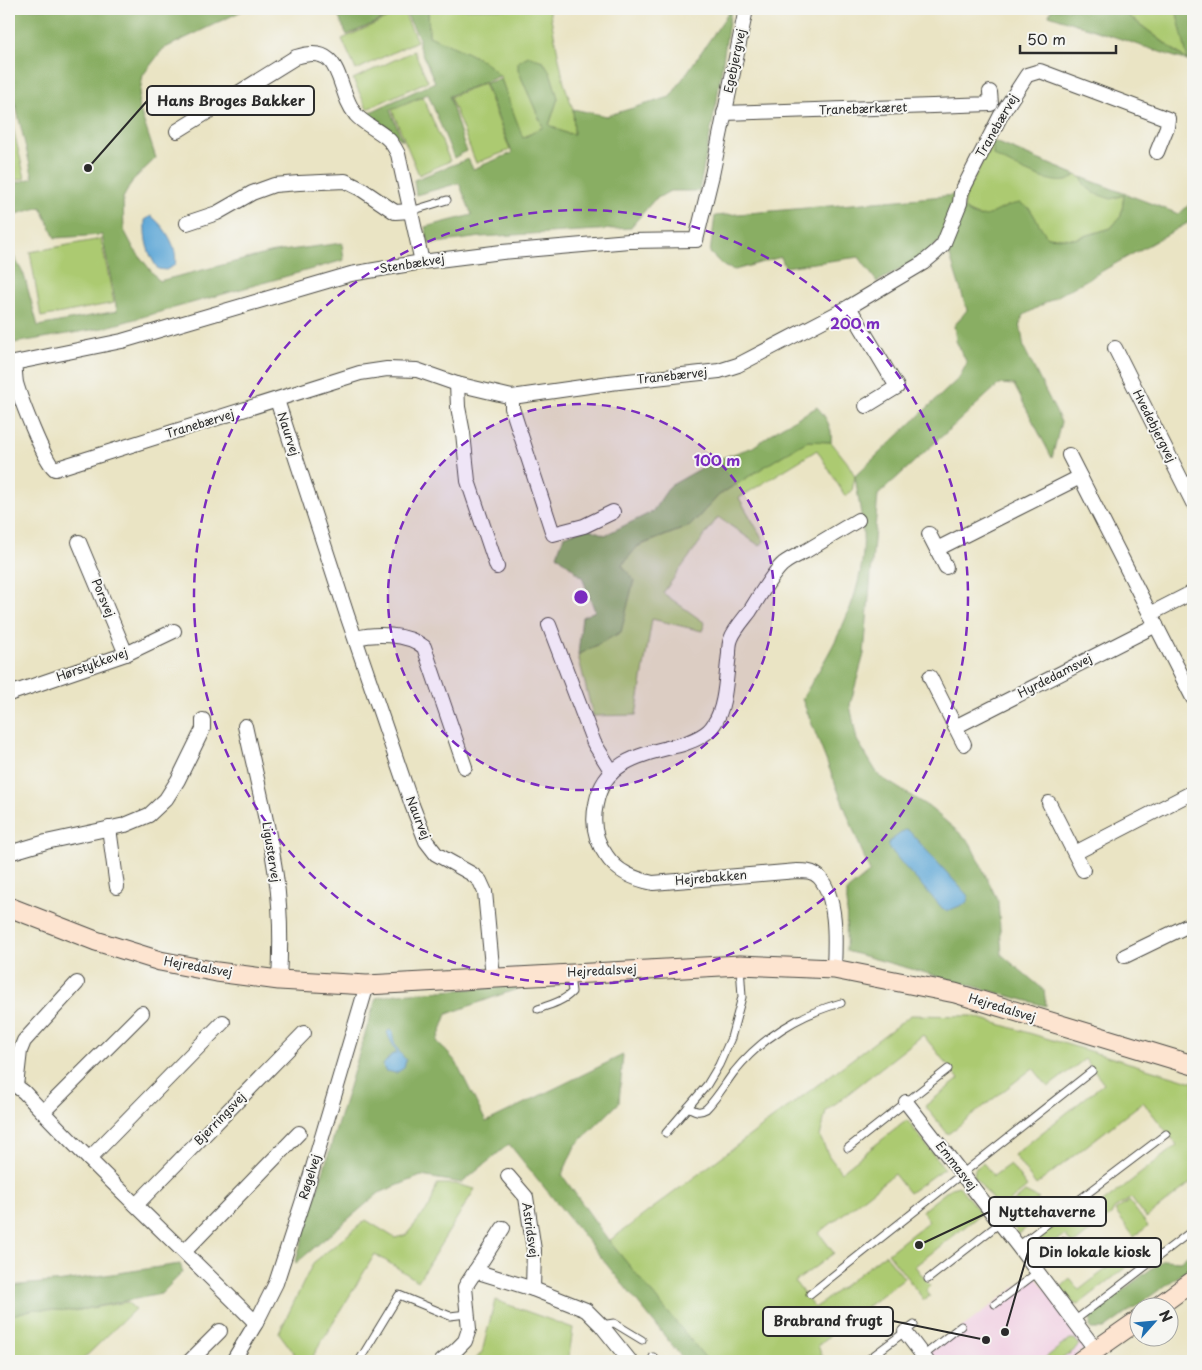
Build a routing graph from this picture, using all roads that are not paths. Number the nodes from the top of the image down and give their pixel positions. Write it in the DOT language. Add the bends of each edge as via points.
graph roads {
  1 [pos="746,9"];
  2 [pos="990,92"];
  3 [pos="724,113"];
  4 [pos="177,131"];
  5 [pos="1157,152"];
  6 [pos="447,200"];
  7 [pos="412,211"];
  8 [pos="187,223"];
  9 [pos="422,262"];
  10 [pos="849,307"];
  11 [pos="1115,348"];
  12 [pos="11,363"];
  13 [pos="457,384"];
  14 [pos="512,397"];
  15 [pos="277,400"];
  16 [pos="866,406"];
  17 [pos="1069,455"];
  18 [pos="1080,477"];
  19 [pos="1193,503"];
  20 [pos="613,512"];
  21 [pos="858,520"];
  22 [pos="929,534"];
  23 [pos="79,542"];
  24 [pos="937,549"];
  25 [pos="497,566"];
  26 [pos="946,567"];
  27 [pos="1193,592"];
  28 [pos="1153,620"];
  29 [pos="549,625"];
  30 [pos="174,631"];
  31 [pos="356,638"];
  32 [pos="126,654"];
  33 [pos="930,677"];
  34 [pos="9,694"];
  35 [pos="1193,698"];
  36 [pos="203,720"];
  37 [pos="245,726"];
  38 [pos="955,727"];
  39 [pos="964,744"];
  40 [pos="465,767"];
  41 [pos="612,772"];
  42 [pos="1193,792"];
  43 [pos="1049,803"];
  44 [pos="109,828"];
  45 [pos="9,853"];
  46 [pos="1074,853"];
  47 [pos="1083,870"];
  48 [pos="117,887"];
  49 [pos="9,907"];
  50 [pos="1193,922"];
  51 [pos="1125,956"];
  52 [pos="740,965"];
  53 [pos="834,969"];
  54 [pos="570,973"];
  55 [pos="493,977"];
  56 [pos="279,980"];
  57 [pos="77,984"];
  58 [pos="367,984"];
  59 [pos="841,1003"];
  60 [pos="538,1009"];
  61 [pos="142,1013"];
  62 [pos="223,1022"];
  63 [pos="304,1033"];
  64 [pos="1193,1066"];
  65 [pos="948,1069"];
  66 [pos="1092,1071"];
  67 [pos="12,1087"];
  68 [pos="906,1102"];
  69 [pos="688,1107"];
  70 [pos="44,1112"];
  71 [pos="299,1133"];
  72 [pos="666,1133"];
  73 [pos="1166,1134"];
  74 [pos="848,1148"];
  75 [pos="89,1159"];
  76 [pos="962,1174"];
  77 [pos="508,1176"];
  78 [pos="136,1205"];
  79 [pos="1000,1223"];
  80 [pos="503,1228"];
  81 [pos="1193,1230"];
  82 [pos="1065,1241"];
  83 [pos="1018,1246"];
  84 [pos="185,1251"];
  85 [pos="1035,1268"];
  86 [pos="475,1271"];
  87 [pos="928,1279"];
  88 [pos="1193,1281"];
  89 [pos="533,1289"];
  90 [pos="810,1294"];
  91 [pos="1170,1298"];
  92 [pos="995,1304"];
  93 [pos="467,1314"];
  94 [pos="1074,1321"];
  95 [pos="256,1323"];
  96 [pos="601,1325"];
  97 [pos="961,1326"];
  98 [pos="1130,1326"];
  99 [pos="909,1329"];
  100 [pos="220,1331"];
  101 [pos="642,1340"];
  102 [pos="1096,1350"];
  103 [pos="925,1359"];
  104 [pos="190,1361"];
  105 [pos="232,1361"];
  106 [pos="358,1361"];
  107 [pos="442,1361"];
  108 [pos="630,1361"];
  109 [pos="866,1361"];
  110 [pos="1080,1361"];
  1 -- 3 [label="street, Egebjergvej"];
  2 -- 3 [label="street, Tranebærkæret" via="991,104"];
  3 -- 9 [label="street, Stenbækvej" via="696,240 560,246"];
  4 -- 7 [label="street" via="296,57 320,54 332,62 339,73 347,101 356,116 388,139 398,154"];
  5 -- 10 [label="street, Tranebærvej" via="1168,119 1040,70 1032,72 1023,80 981,151 943,245 923,263"];
  6 -- 7 [label="lane"];
  7 -- 8 [label="street" via="395,212 344,181 299,183 274,185 252,193 217,214"];
  7 -- 9 [label="street"];
  9 -- 12 [label="street, Stenbækvej" via="352,274 122,341"];
  10 -- 14 [label="street, Tranebærvej" via="738,366"];
  10 -- 16 [label="street" via="897,387"];
  11 -- 19 [label="street, Hvedebjergvej"];
  12 -- 15 [label="street, Tranebærvej" via="40,444 55,469"];
  13 -- 14 [label="street, Tranebærvej"];
  13 -- 15 [label="street, Tranebærvej" via="417,370 387,369 360,373"];
  13 -- 25 [label="street" via="468,481"];
  14 -- 20 [label="street" via="512,408 553,534 584,526"];
  15 -- 31 [label="street, Naurvej"];
  17 -- 18 [label="street"];
  18 -- 24 [label="street"];
  18 -- 28 [label="street"];
  21 -- 41 [label="street, Hejrebakken" via="782,565 731,639 722,702 714,726 693,741 632,758"];
  22 -- 24 [label="street"];
  23 -- 32 [label="street, Porsvej"];
  24 -- 26 [label="street"];
  27 -- 28 [label="street"];
  28 -- 35 [label="street"];
  28 -- 38 [label="street, Hyrdedamsvej"];
  29 -- 41 [label="street" via="594,743"];
  30 -- 32 [label="street, Hørstykkevej"];
  31 -- 40 [label="street" via="367,635 409,638 424,647"];
  31 -- 55 [label="street, Naurvej" via="426,841 436,854 480,881"];
  32 -- 34 [label="street, Hørstykkevej"];
  33 -- 38 [label="street"];
  36 -- 44 [label="street" via="203,729 166,799 149,815"];
  37 -- 56 [label="street, Ligustervej" via="276,879 281,940"];
  38 -- 39 [label="street"];
  41 -- 53 [label="street, Hejrebakken" via="597,798 594,814 599,843 615,866 633,877 653,883 810,872 818,876 825,886 833,911"];
  42 -- 46 [label="street"];
  43 -- 46 [label="street"];
  44 -- 45 [label="street"];
  44 -- 48 [label="street"];
  46 -- 47 [label="street"];
  49 -- 56 [label="street, Hejredalsvej" via="96,941 160,961"];
  50 -- 51 [label="street"];
  52 -- 53 [label="street, Hejredalsvej"];
  52 -- 54 [label="street, Hejredalsvej"];
  52 -- 69 [label="lane" via="742,997 731,1038 707,1085"];
  53 -- 64 [label="street, Hejredalsvej" via="955,993"];
  54 -- 55 [label="street, Hejredalsvej"];
  54 -- 60 [label="lane" via="572,992 569,996"];
  55 -- 58 [label="street, Hejredalsvej"];
  56 -- 58 [label="street, Hejredalsvej"];
  57 -- 67 [label="street" via="24,1040"];
  58 -- 95 [label="street, Røgelvej" via="288,1247 276,1282"];
  59 -- 69 [label="lane" via="803,1016 753,1052 706,1109 701,1112"];
  61 -- 70 [label="street"];
  62 -- 75 [label="street"];
  63 -- 78 [label="street, Bjerringsvej"];
  65 -- 68 [label="lane"];
  66 -- 76 [label="lane"];
  67 -- 70 [label="street" via="24,1092"];
  68 -- 74 [label="lane"];
  68 -- 76 [label="street, Emmasvej"];
  69 -- 72 [label="lane"];
  70 -- 75 [label="street"];
  71 -- 84 [label="street"];
  73 -- 83 [label="lane"];
  75 -- 78 [label="street"];
  76 -- 79 [label="street, Emmasvej"];
  76 -- 90 [label="lane"];
  77 -- 89 [label="street, Astridsvej" via="526,1198 534,1250"];
  78 -- 84 [label="street"];
  79 -- 83 [label="street, Emmasvej"];
  79 -- 87 [label="lane"];
  80 -- 86 [label="street"];
  81 -- 94 [label="lane"];
  82 -- 85 [label="lane"];
  83 -- 85 [label="street, Emmasvej"];
  84 -- 95 [label="street"];
  85 -- 92 [label="lane"];
  85 -- 94 [label="street, Emmasvej"];
  86 -- 89 [label="street"];
  86 -- 93 [label="street" via="465,1287"];
  88 -- 91 [label="street"];
  89 -- 96 [label="street" via="586,1310"];
  93 -- 106 [label="lane" via="450,1316 399,1295"];
  93 -- 107 [label="street" via="469,1329 465,1341"];
  94 -- 102 [label="street, Emmasvej"];
  95 -- 105 [label="street, Røgelvej"];
  96 -- 101 [label="lane" via="614,1323"];
  96 -- 108 [label="street"];
  97 -- 103 [label="lane"];
  98 -- 102 [label="street"];
  99 -- 103 [label="street"];
  99 -- 109 [label="lane"];
  100 -- 104 [label="street"];
  102 -- 110 [label="street"];
}
